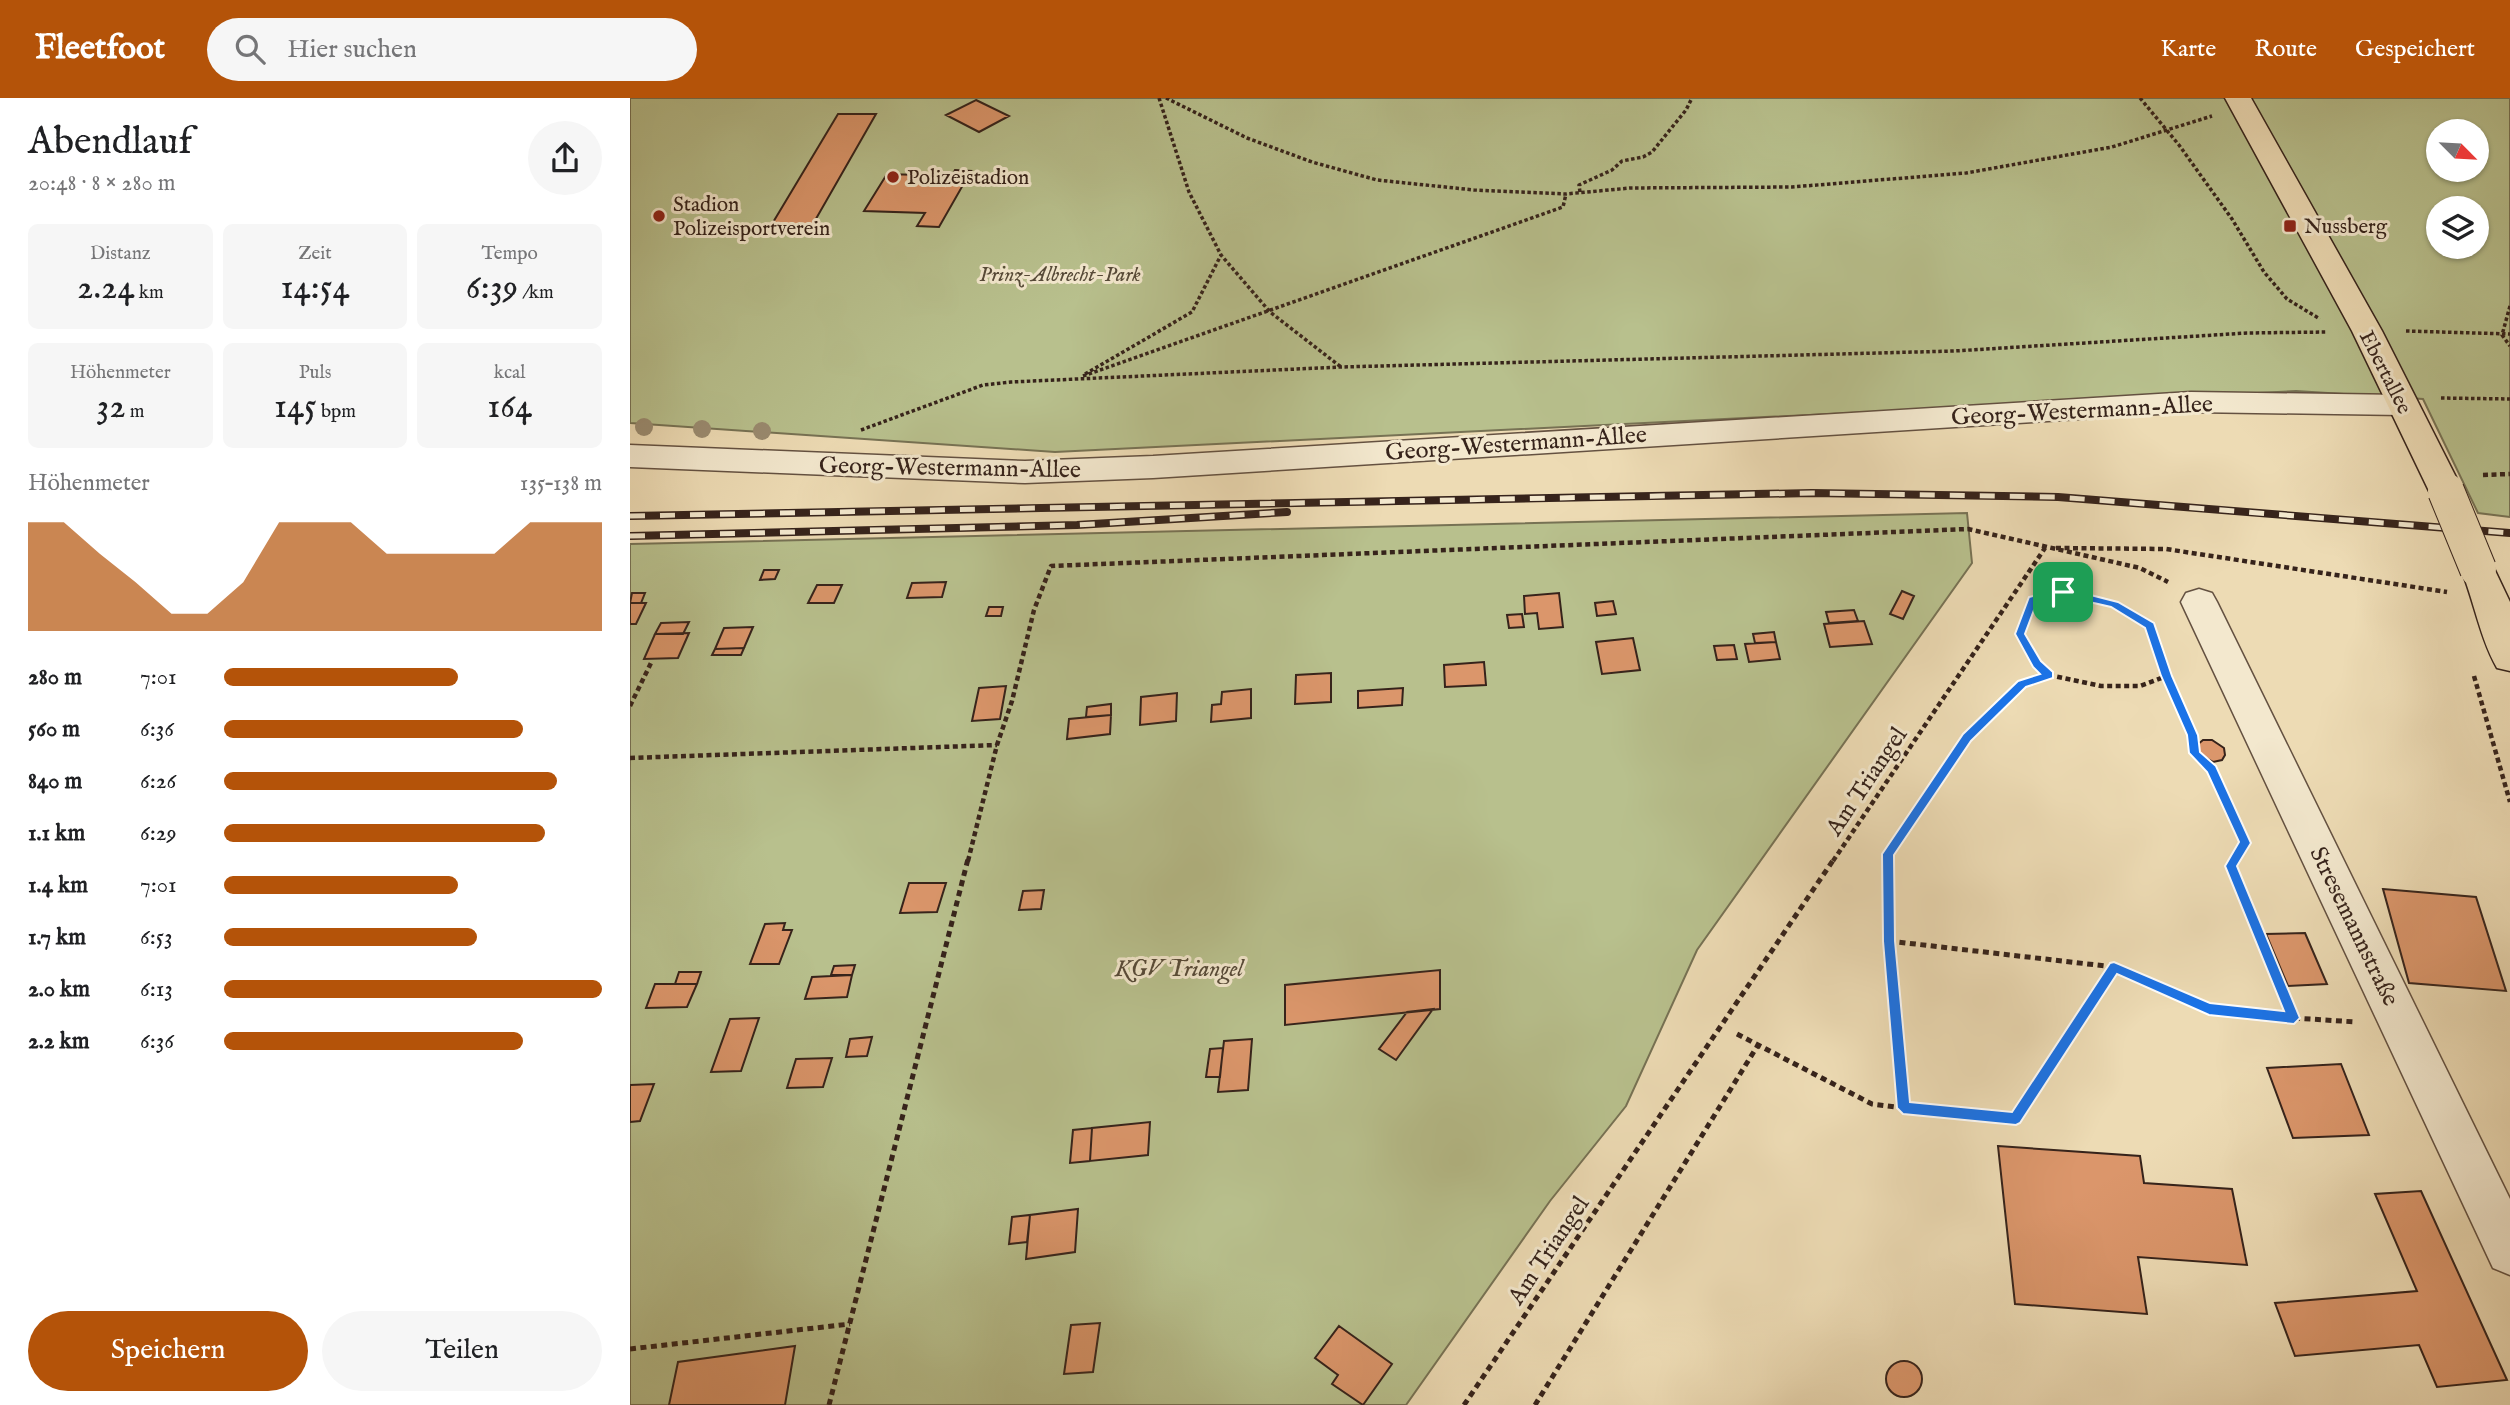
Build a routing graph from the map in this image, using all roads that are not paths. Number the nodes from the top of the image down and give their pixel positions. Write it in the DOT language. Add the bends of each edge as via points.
graph roads {
  1 [pos="2238,98"];
  2 [pos="2402,405"];
  3 [pos="630,456"];
  4 [pos="2199,602"];
  5 [pos="2510,658"];
  6 [pos="2510,1251"];
  1 -- 2 [label="main road, Ebertallee" via="2367,331"];
  2 -- 3 [label="street, Georg-Westermann-Allee" via="2191,402 1025,472"];
  2 -- 5 [label="main road, Ebertallee, bridge" via="2446,491 2462,576 2491,598"];
  4 -- 6 [label="street, Stresemannstraße"];
}
